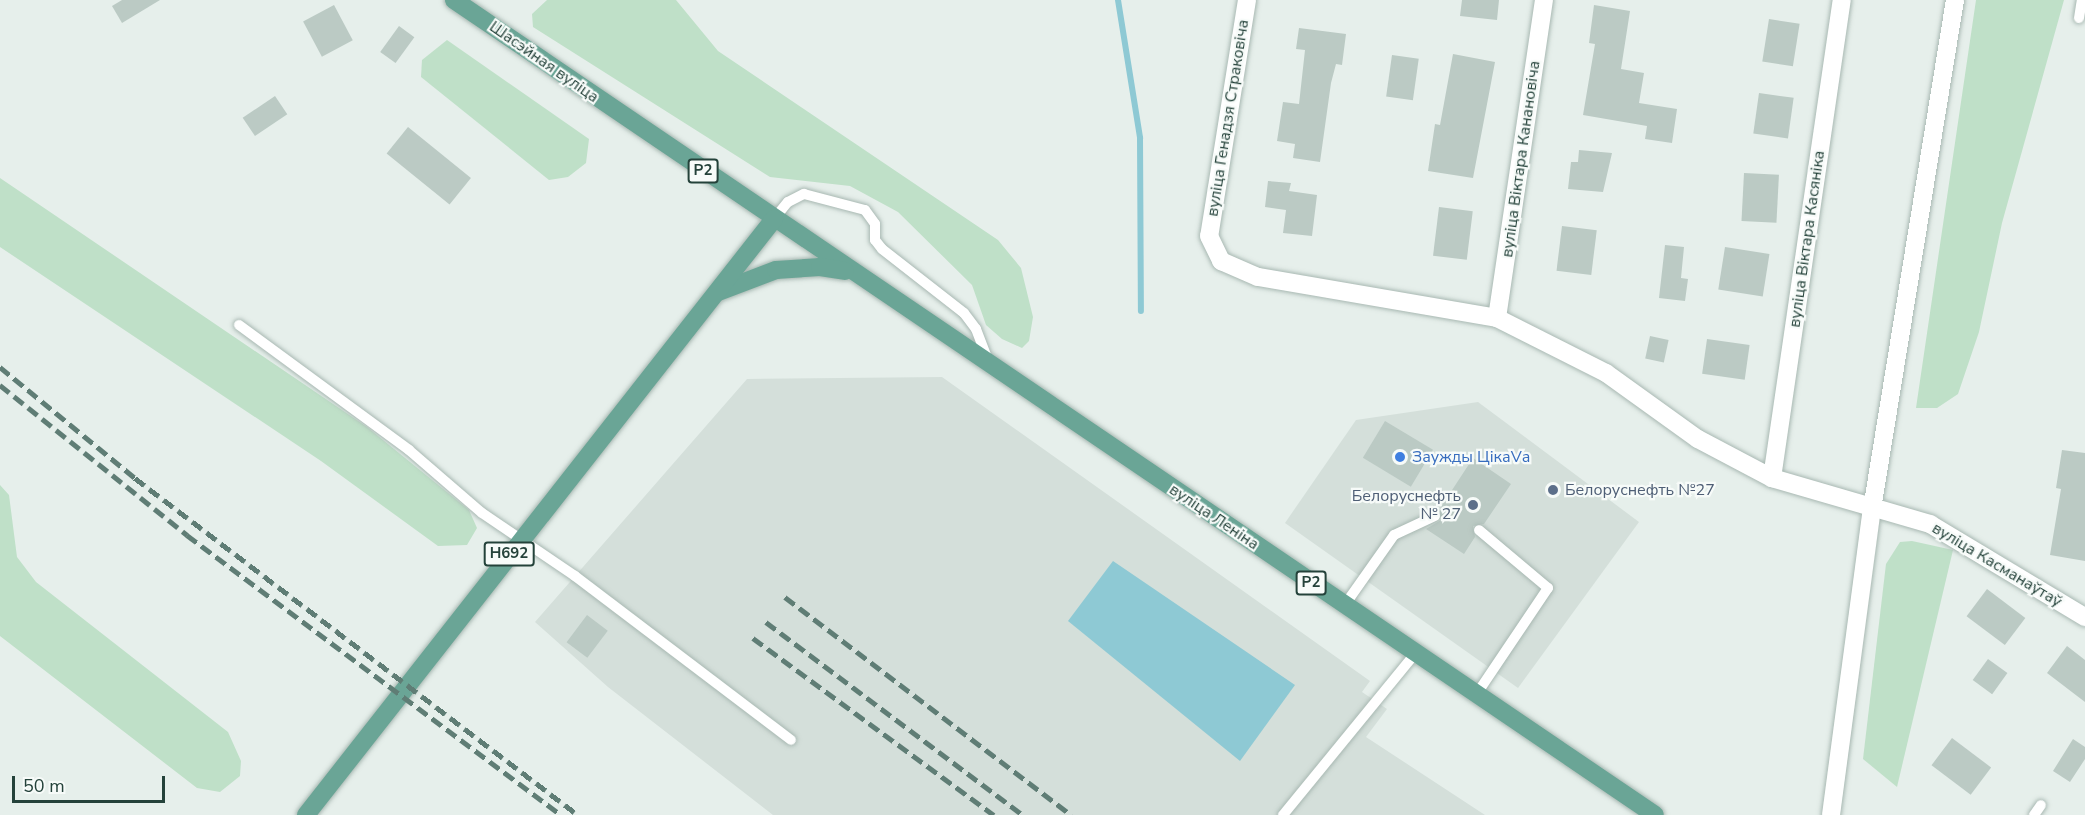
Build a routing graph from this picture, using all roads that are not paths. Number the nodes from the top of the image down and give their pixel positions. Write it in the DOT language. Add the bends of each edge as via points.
graph roads {
  1 [pos="454,0"];
  2 [pos="1247,0"];
  3 [pos="1544,0"];
  4 [pos="1842,0"];
  5 [pos="1955,0"];
  6 [pos="2082,0"];
  7 [pos="2079,18"];
  8 [pos="774,219"];
  9 [pos="1209,236"];
  10 [pos="855,274"];
  11 [pos="714,294"];
  12 [pos="1497,318"];
  13 [pos="239,324"];
  14 [pos="989,364"];
  15 [pos="1772,478"];
  16 [pos="1872,509"];
  17 [pos="1435,516"];
  18 [pos="1479,530"];
  19 [pos="521,538"];
  20 [pos="1344,606"];
  21 [pos="2085,617"];
  22 [pos="1415,654"];
  23 [pos="1476,695"];
  24 [pos="791,740"];
  25 [pos="2041,804"];
  26 [pos="306,815"];
  27 [pos="1283,815"];
  28 [pos="1655,815"];
  29 [pos="1831,815"];
  30 [pos="2034,815"];
  1 -- 8 [label="main road, Шасэйная вуліца / Р2"];
  2 -- 9 [label="street, вуліца Генадзя Страковіча"];
  3 -- 12 [label="street, вуліца Віктара Канановіча"];
  4 -- 15 [label="street, вуліца Віктара Касяніка"];
  5 -- 16 [label="street"];
  6 -- 7 [label="lane"];
  8 -- 10 [label="main road, вуліца Леніна / Р2"];
  8 -- 11 [label="main road, Н692"];
  8 -- 14 [label="lane" via="788,202 804,194 865,210 882,249 964,313 976,329"];
  9 -- 12 [label="street, вуліца Касманаўтаў" via="1221,261 1258,277"];
  10 -- 11 [label="main road" via="819,267 776,270"];
  10 -- 14 [label="main road, вуліца Леніна / Р2"];
  11 -- 19 [label="main road, Н692"];
  12 -- 15 [label="street, вуліца Касманаўтаў" via="1606,373 1698,439"];
  13 -- 19 [label="lane"];
  14 -- 20 [label="main road, вуліца Леніна / Р2"];
  15 -- 16 [label="street, вуліца Касманаўтаў"];
  16 -- 21 [label="street, вуліца Касманаўтаў" via="1930,524"];
  16 -- 29 [label="street"];
  17 -- 20 [label="lane" via="1394,535"];
  18 -- 23 [label="lane" via="1548,588"];
  19 -- 24 [label="lane"];
  19 -- 26 [label="main road, Н692"];
  20 -- 22 [label="main road, вуліца Леніна / Р2"];
  22 -- 23 [label="main road, вуліца Леніна / Р2"];
  22 -- 27 [label="lane"];
  23 -- 28 [label="main road, вуліца Леніна / Р2"];
  25 -- 30 [label="lane"];
}
